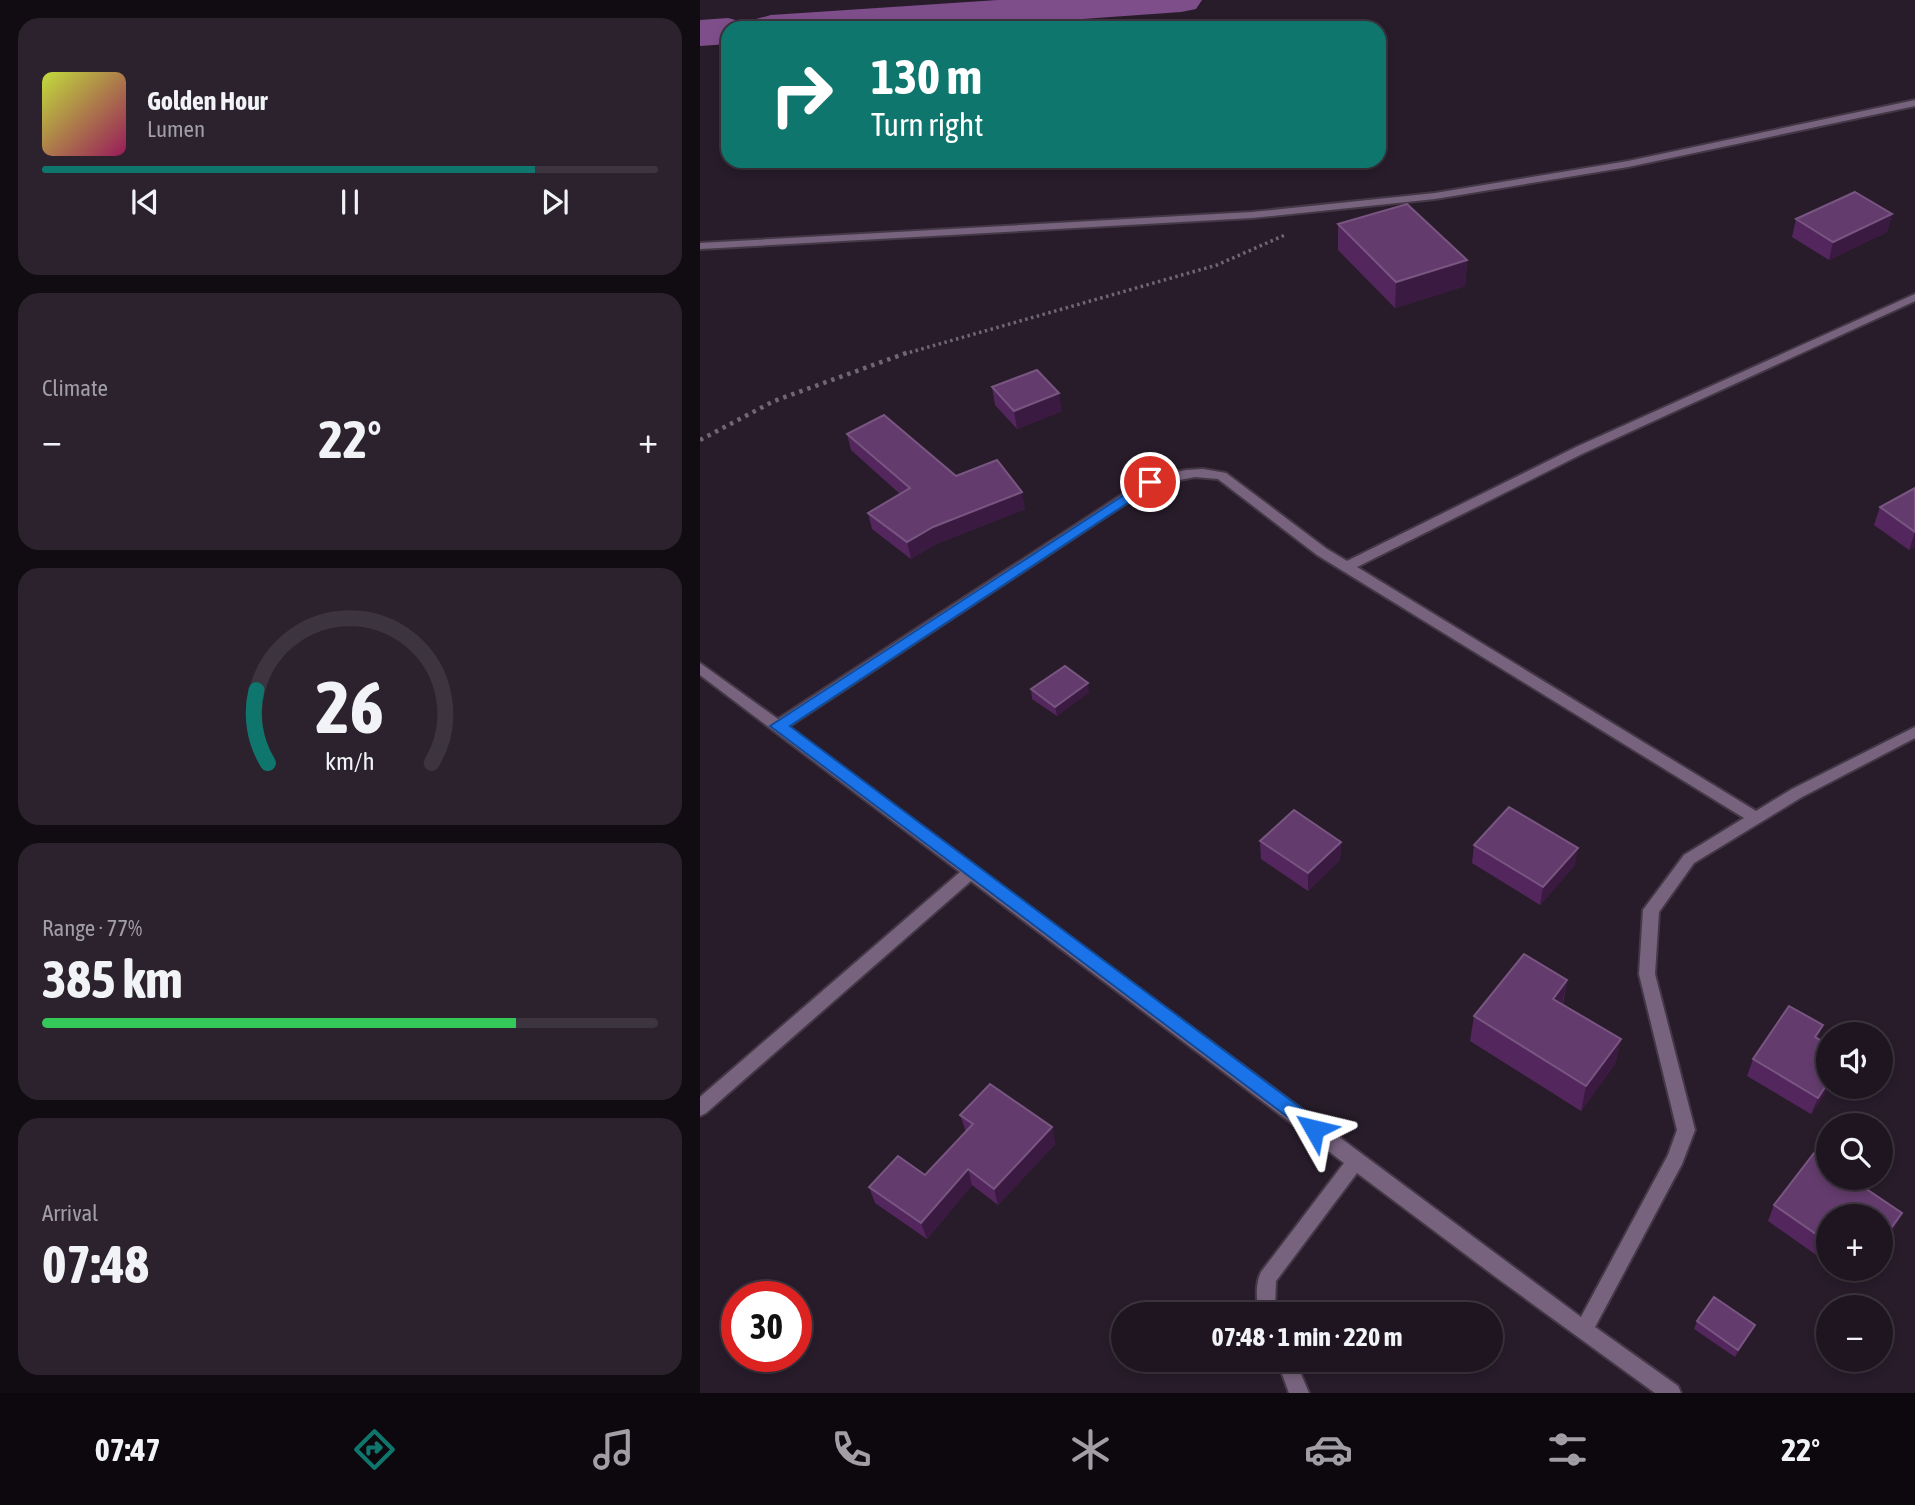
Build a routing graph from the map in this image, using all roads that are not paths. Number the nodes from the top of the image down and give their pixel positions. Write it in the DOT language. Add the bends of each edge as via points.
graph roads {
  1 [pos="1915,103"];
  2 [pos="700,246"];
  3 [pos="1915,297"];
  4 [pos="1348,566"];
  5 [pos="700,668"];
  6 [pos="778,726"];
  7 [pos="1915,732"];
  8 [pos="1756,818"];
  9 [pos="972,871"];
  10 [pos="700,1108"];
  11 [pos="1356,1161"];
  12 [pos="1266,1302"];
  13 [pos="1584,1330"];
  14 [pos="1291,1372"];
  15 [pos="1299,1393"];
  16 [pos="1671,1393"];
  1 -- 2 [label="street" via="1628,164 1435,196 1252,215"];
  3 -- 4 [label="street" via="1580,450"];
  4 -- 6 [label="street" via="1322,552 1222,476 1178,473 1150,482"];
  4 -- 8 [label="street"];
  5 -- 6 [label="street"];
  6 -- 9 [label="street"];
  7 -- 8 [label="street"];
  8 -- 13 [label="street" via="1689,859 1651,910 1647,974 1686,1130 1676,1158"];
  9 -- 10 [label="street"];
  9 -- 11 [label="street"];
  11 -- 12 [label="street" via="1267,1278"];
  11 -- 13 [label="street"];
  13 -- 16 [label="street"];
  14 -- 15 [label="street"];
}
